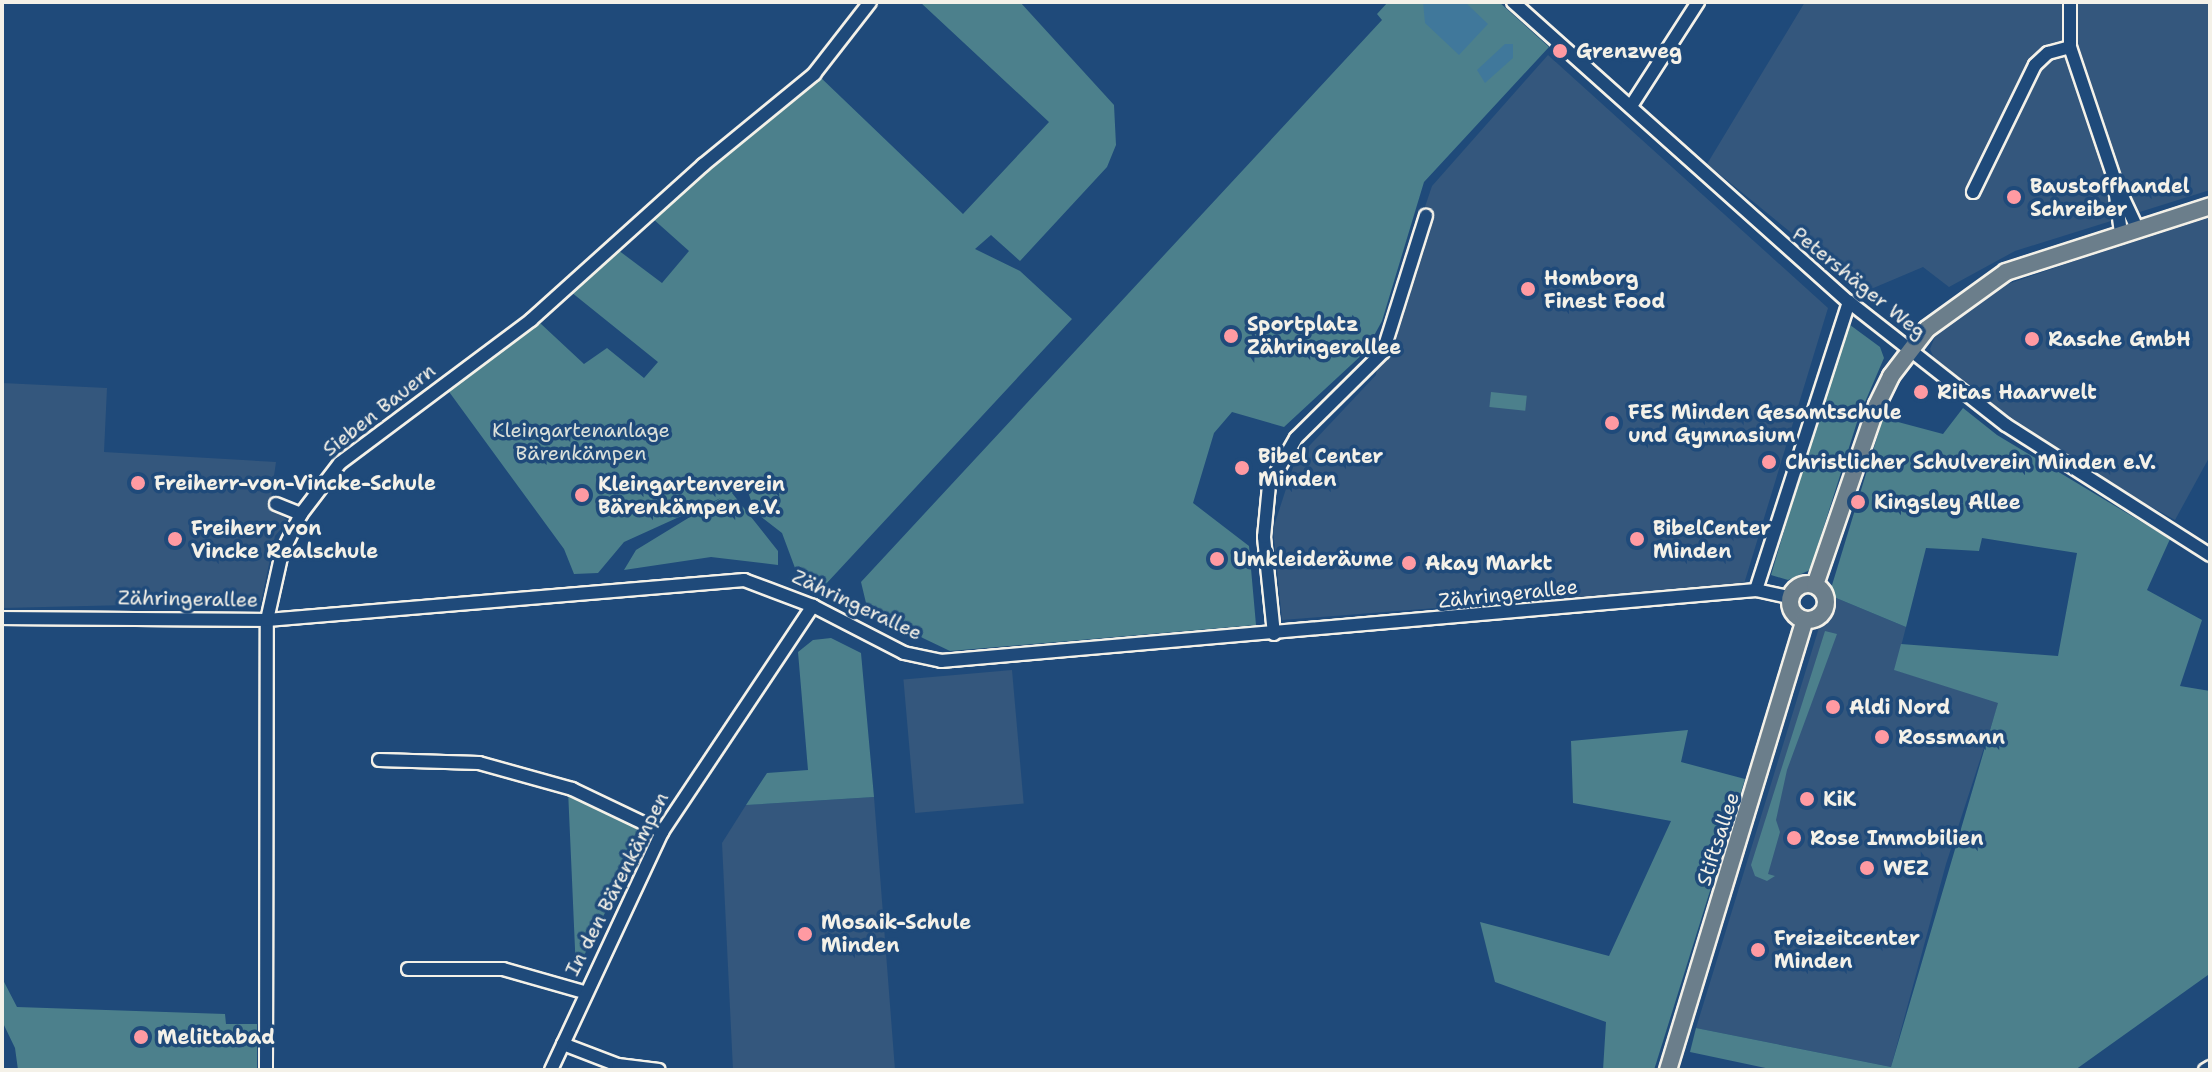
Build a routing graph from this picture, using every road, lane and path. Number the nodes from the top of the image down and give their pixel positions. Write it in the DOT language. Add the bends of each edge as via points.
graph roads {
  1 [pos="870,2"];
  2 [pos="1513,2"];
  3 [pos="1698,2"];
  4 [pos="2070,2"];
  5 [pos="2070,47"];
  6 [pos="1631,106"];
  7 [pos="1973,192"];
  8 [pos="2210,206"];
  9 [pos="1426,216"];
  10 [pos="2129,231"];
  11 [pos="1849,302"];
  12 [pos="1908,350"];
  13 [pos="276,504"];
  14 [pos="301,514"];
  15 [pos="2210,555"];
  16 [pos="1815,585"];
  17 [pos="1756,590"];
  18 [pos="1790,597"];
  19 [pos="813,606"];
  20 [pos="2,618"];
  21 [pos="267,620"];
  22 [pos="1805,620"];
  23 [pos="1274,634"];
  24 [pos="379,760"];
  25 [pos="662,832"];
  26 [pos="408,969"];
  27 [pos="584,992"];
  28 [pos="563,1044"];
  29 [pos="266,1070"];
  30 [pos="551,1070"];
  31 [pos="659,1070"];
  32 [pos="1668,1070"];
  1 -- 14 [label="street, Sieben Bauern" via="814,74 703,165 531,320 340,463"];
  2 -- 6 [label="street, Petershäger Weg"];
  3 -- 6 [label="street"];
  4 -- 5 [label="street"];
  5 -- 7 [label="street" via="2048,53 2035,65"];
  5 -- 10 [label="street"];
  6 -- 11 [label="street, Petershäger Weg"];
  8 -- 10 [label="main road"];
  9 -- 23 [label="street" via="1383,352 1296,438 1269,485 1264,537"];
  10 -- 12 [label="main road" via="2006,272 1947,310"];
  11 -- 12 [label="street, Petershäger Weg"];
  11 -- 17 [label="street"];
  12 -- 15 [label="street, Petershäger Weg" via="2079,476"];
  12 -- 16 [label="main road" via="1868,426"];
  13 -- 14 [label="street"];
  14 -- 21 [label="street, Sieben Bauern" via="282,553"];
  16 -- 18 [label="main road" via="1800,585"];
  16 -- 22 [label="main road" via="1825,598 1825,609"];
  17 -- 18 [label="street, Zähringerallee"];
  17 -- 23 [label="street, Zähringerallee"];
  18 -- 22 [label="main road" via="1792,612"];
  19 -- 21 [label="street, Zähringerallee" via="766,585 716,579"];
  19 -- 23 [label="street, Zähringerallee" via="904,653 941,661"];
  19 -- 25 [label="street, In den Bärenkämpen"];
  20 -- 21 [label="street, Zähringerallee"];
  21 -- 29 [label="street, Sieben Bauern"];
  22 -- 32 [label="main road, Stiftsallee"];
  24 -- 25 [label="street" via="479,763 572,789"];
  25 -- 27 [label="street, In den Bärenkämpen"];
  26 -- 27 [label="street" via="503,969"];
  27 -- 28 [label="street, In den Bärenkämpen"];
  28 -- 30 [label="street, In den Bärenkämpen"];
  28 -- 31 [label="street" via="618,1065"];
}
